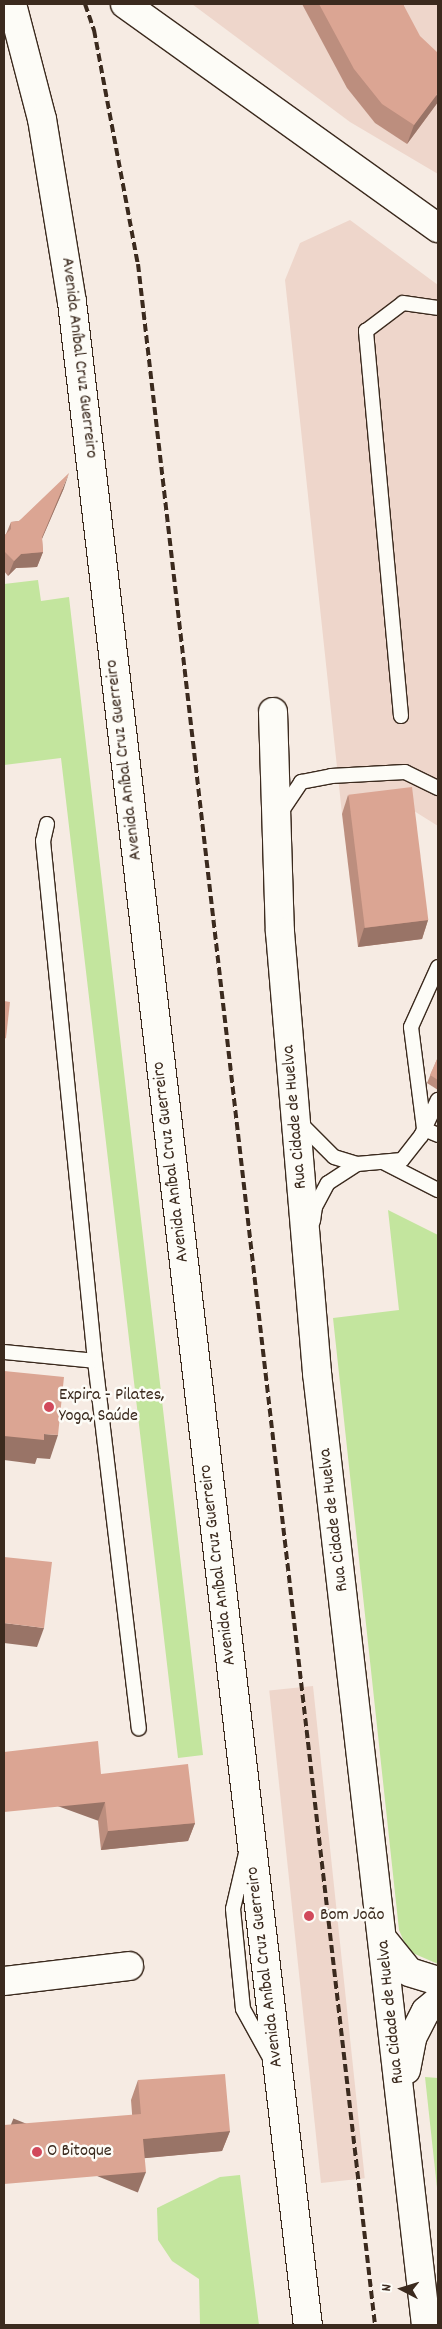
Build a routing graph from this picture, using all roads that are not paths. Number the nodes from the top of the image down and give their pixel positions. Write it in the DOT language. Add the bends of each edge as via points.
graph roads {
  1 [pos="12,4"];
  2 [pos="124,4"];
  3 [pos="438,228"];
  4 [pos="438,308"];
  5 [pos="272,712"];
  6 [pos="401,716"];
  7 [pos="438,788"];
  8 [pos="276,820"];
  9 [pos="47,824"];
  10 [pos="438,967"];
  11 [pos="438,1100"];
  12 [pos="296,1119"];
  13 [pos="424,1129"];
  14 [pos="438,1135"];
  15 [pos="382,1162"];
  16 [pos="358,1164"];
  17 [pos="438,1190"];
  18 [pos="307,1252"];
  19 [pos="4,1352"];
  20 [pos="95,1362"];
  21 [pos="139,1728"];
  22 [pos="385,1942"];
  23 [pos="129,1966"];
  24 [pos="4,1981"];
  25 [pos="438,1981"];
  26 [pos="438,2001"];
  27 [pos="402,2096"];
  28 [pos="308,2325"];
  29 [pos="426,2325"];
  1 -- 28 [label="street, Avenida Aníbal Cruz Guerreiro" via="42,119 72,302"];
  2 -- 3 [label="street"];
  4 -- 6 [label="lane" via="402,303 366,331"];
  5 -- 8 [label="street, Rua Cidade de Huelva"];
  7 -- 8 [label="lane" via="405,772 331,776 300,782"];
  8 -- 12 [label="street, Rua Cidade de Huelva" via="280,932"];
  9 -- 20 [label="lane" via="43,841"];
  10 -- 13 [label="lane" via="411,1027"];
  11 -- 13 [label="lane"];
  12 -- 16 [label="lane" via="334,1157"];
  12 -- 18 [label="street, Rua Cidade de Huelva"];
  13 -- 14 [label="lane"];
  13 -- 15 [label="lane" via="402,1160"];
  15 -- 16 [label="lane"];
  15 -- 17 [label="lane"];
  16 -- 18 [label="lane" via="328,1184 315,1207"];
  18 -- 22 [label="street, Rua Cidade de Huelva" via="317,1373"];
  19 -- 20 [label="lane"];
  20 -- 21 [label="lane"];
  22 -- 25 [label="street" via="409,1972"];
  22 -- 27 [label="street, Rua Cidade de Huelva"];
  23 -- 24 [label="street"];
  26 -- 27 [label="street" via="426,2011 412,2038"];
  27 -- 29 [label="street, Rua Cidade de Huelva"];
}
